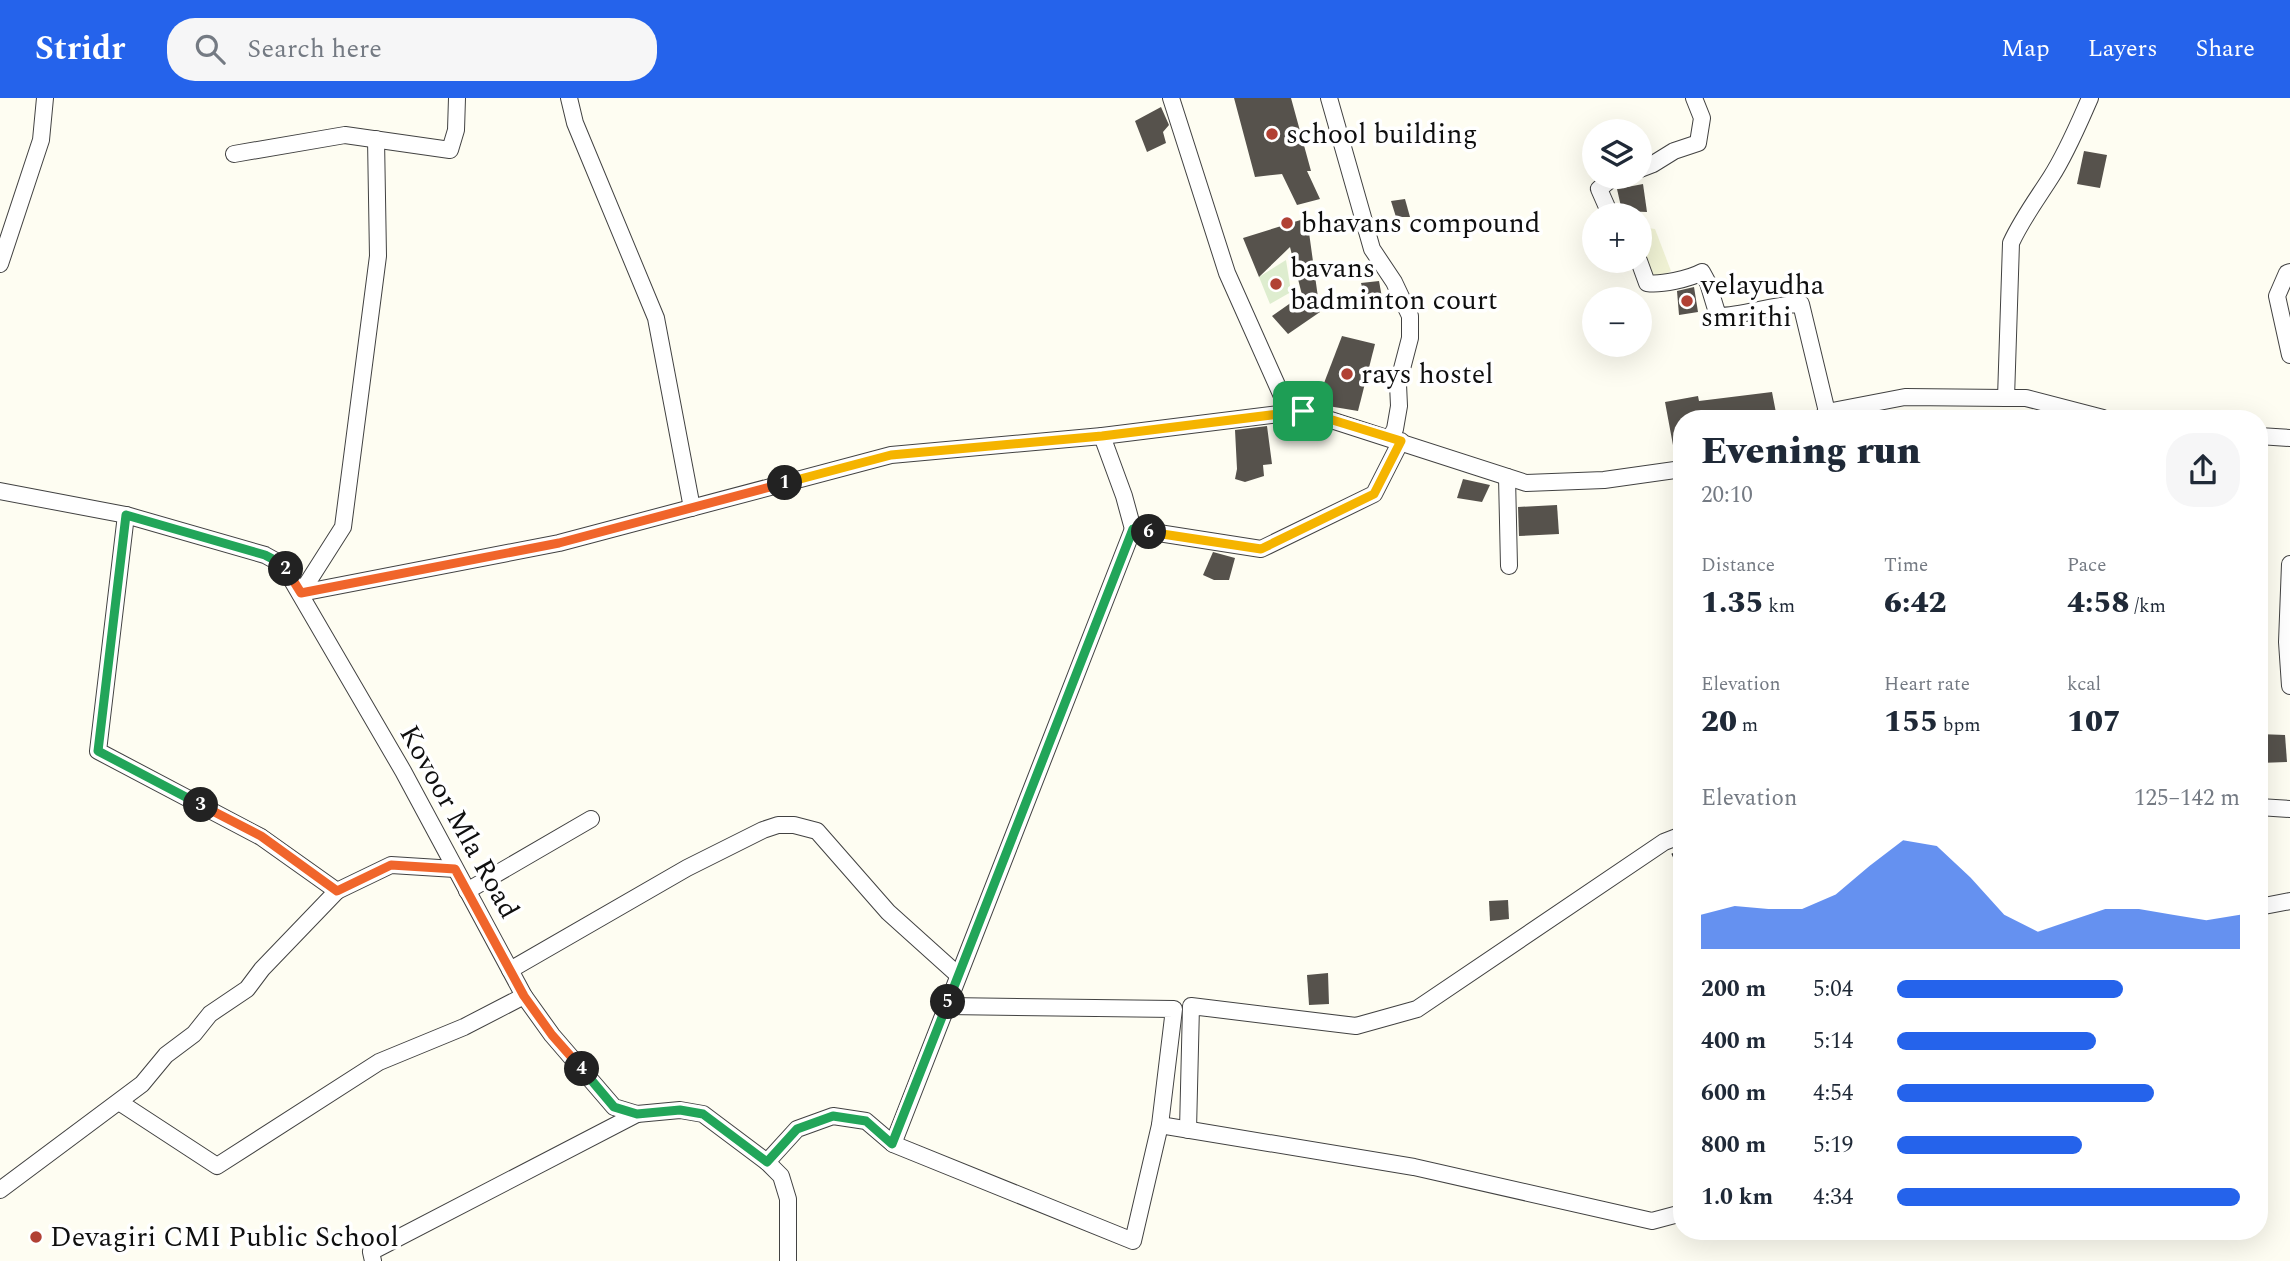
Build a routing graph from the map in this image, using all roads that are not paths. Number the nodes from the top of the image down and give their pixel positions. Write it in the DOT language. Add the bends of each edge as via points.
graph roads {
  1 [pos="46,98"];
  2 [pos="457,98"];
  3 [pos="569,98"];
  4 [pos="1171,98"];
  5 [pos="1329,98"];
  6 [pos="1694,98"];
  7 [pos="2090,98"];
  8 [pos="376,139"];
  9 [pos="234,154"];
  10 [pos="1652,164"];
  11 [pos="0,264"];
  12 [pos="2290,272"];
  13 [pos="1643,273"];
  14 [pos="2290,355"];
  15 [pos="2006,398"];
  16 [pos="1823,410"];
  17 [pos="1846,410"];
  18 [pos="2072,410"];
  19 [pos="1303,411"];
  20 [pos="1102,436"];
  21 [pos="2268,437"];
  22 [pos="2290,438"];
  23 [pos="1396,440"];
  24 [pos="1673,471"];
  25 [pos="1507,477"];
  26 [pos="0,491"];
  27 [pos="692,508"];
  28 [pos="126,515"];
  29 [pos="1133,529"];
  30 [pos="2290,564"];
  31 [pos="1509,566"];
  32 [pos="301,593"];
  33 [pos="2290,686"];
  34 [pos="2268,808"];
  35 [pos="2290,809"];
  36 [pos="591,820"];
  37 [pos="1673,838"];
  38 [pos="455,869"];
  39 [pos="337,891"];
  40 [pos="467,891"];
  41 [pos="2290,901"];
  42 [pos="2268,905"];
  43 [pos="510,970"];
  44 [pos="958,975"];
  45 [pos="524,996"];
  46 [pos="947,1006"];
  47 [pos="119,1102"];
  48 [pos="637,1114"];
  49 [pos="1160,1125"];
  50 [pos="1188,1130"];
  51 [pos="892,1144"];
  52 [pos="767,1162"];
  53 [pos="0,1191"];
  54 [pos="1673,1215"];
  55 [pos="373,1261"];
  56 [pos="788,1261"];
  1 -- 11 [label="street" via="41,140"];
  2 -- 8 [label="street" via="450,150"];
  3 -- 27 [label="street" via="575,123 656,318"];
  4 -- 19 [label="street" via="1227,272 1281,394"];
  5 -- 23 [label="street" via="1372,249 1410,316 1410,338 1398,384"];
  6 -- 10 [label="street" via="1702,118 1698,144"];
  7 -- 15 [label="street" via="2068,147 2011,243"];
  8 -- 9 [label="street" via="345,135"];
  8 -- 32 [label="street" via="378,256 343,527"];
  12 -- 14 [label="street" via="2277,296"];
  13 -- 16 [label="street" via="1647,283 1659,285 1702,271 1718,316 1801,304"];
  15 -- 17 [label="street" via="1905,397"];
  15 -- 18 [label="street" via="2026,398"];
  19 -- 20 [label="street"];
  19 -- 23 [label="street"];
  20 -- 27 [label="street" via="891,455"];
  20 -- 29 [label="street"];
  21 -- 22 [label="street"];
  23 -- 25 [label="street"];
  23 -- 29 [label="street" via="1374,494 1261,549"];
  24 -- 25 [label="street" via="1526,483"];
  25 -- 31 [label="street"];
  26 -- 28 [label="street, Kovoor Mla Road"];
  27 -- 32 [label="street" via="559,543"];
  28 -- 32 [label="street, Kovoor Mla Road" via="265,555 284,565"];
  28 -- 39 [label="street" via="98,751 261,836"];
  29 -- 44 [label="street"];
  30 -- 33 [label="street"];
  32 -- 38 [label="street, Kovoor Mla Road"];
  34 -- 35 [label="street"];
  36 -- 40 [label="street"];
  37 -- 50 [label="street" via="1417,1009 1356,1027 1191,1006"];
  38 -- 39 [label="street" via="391,865"];
  38 -- 40 [label="street, Kovoor Mla Road"];
  39 -- 47 [label="street" via="247,989 210,1014"];
  40 -- 43 [label="street, Kovoor Mla Road"];
  41 -- 42 [label="street"];
  43 -- 44 [label="street" via="687,868 764,830 794,825 817,831 888,912"];
  43 -- 45 [label="street, Kovoor Mla Road"];
  44 -- 46 [label="street"];
  45 -- 47 [label="street" via="379,1062 217,1166"];
  45 -- 48 [label="street, Kovoor Mla Road" via="614,1107"];
  46 -- 49 [label="street" via="1174,1009"];
  46 -- 51 [label="street"];
  47 -- 53 [label="street"];
  48 -- 52 [label="street" via="680,1110 703,1114"];
  48 -- 55 [label="street" via="371,1252"];
  49 -- 50 [label="street"];
  49 -- 51 [label="street" via="1133,1241"];
  50 -- 54 [label="street" via="1415,1167 1651,1221"];
  51 -- 52 [label="street" via="866,1121 833,1116 797,1129"];
  52 -- 56 [label="street" via="781,1176 788,1199"];
}
